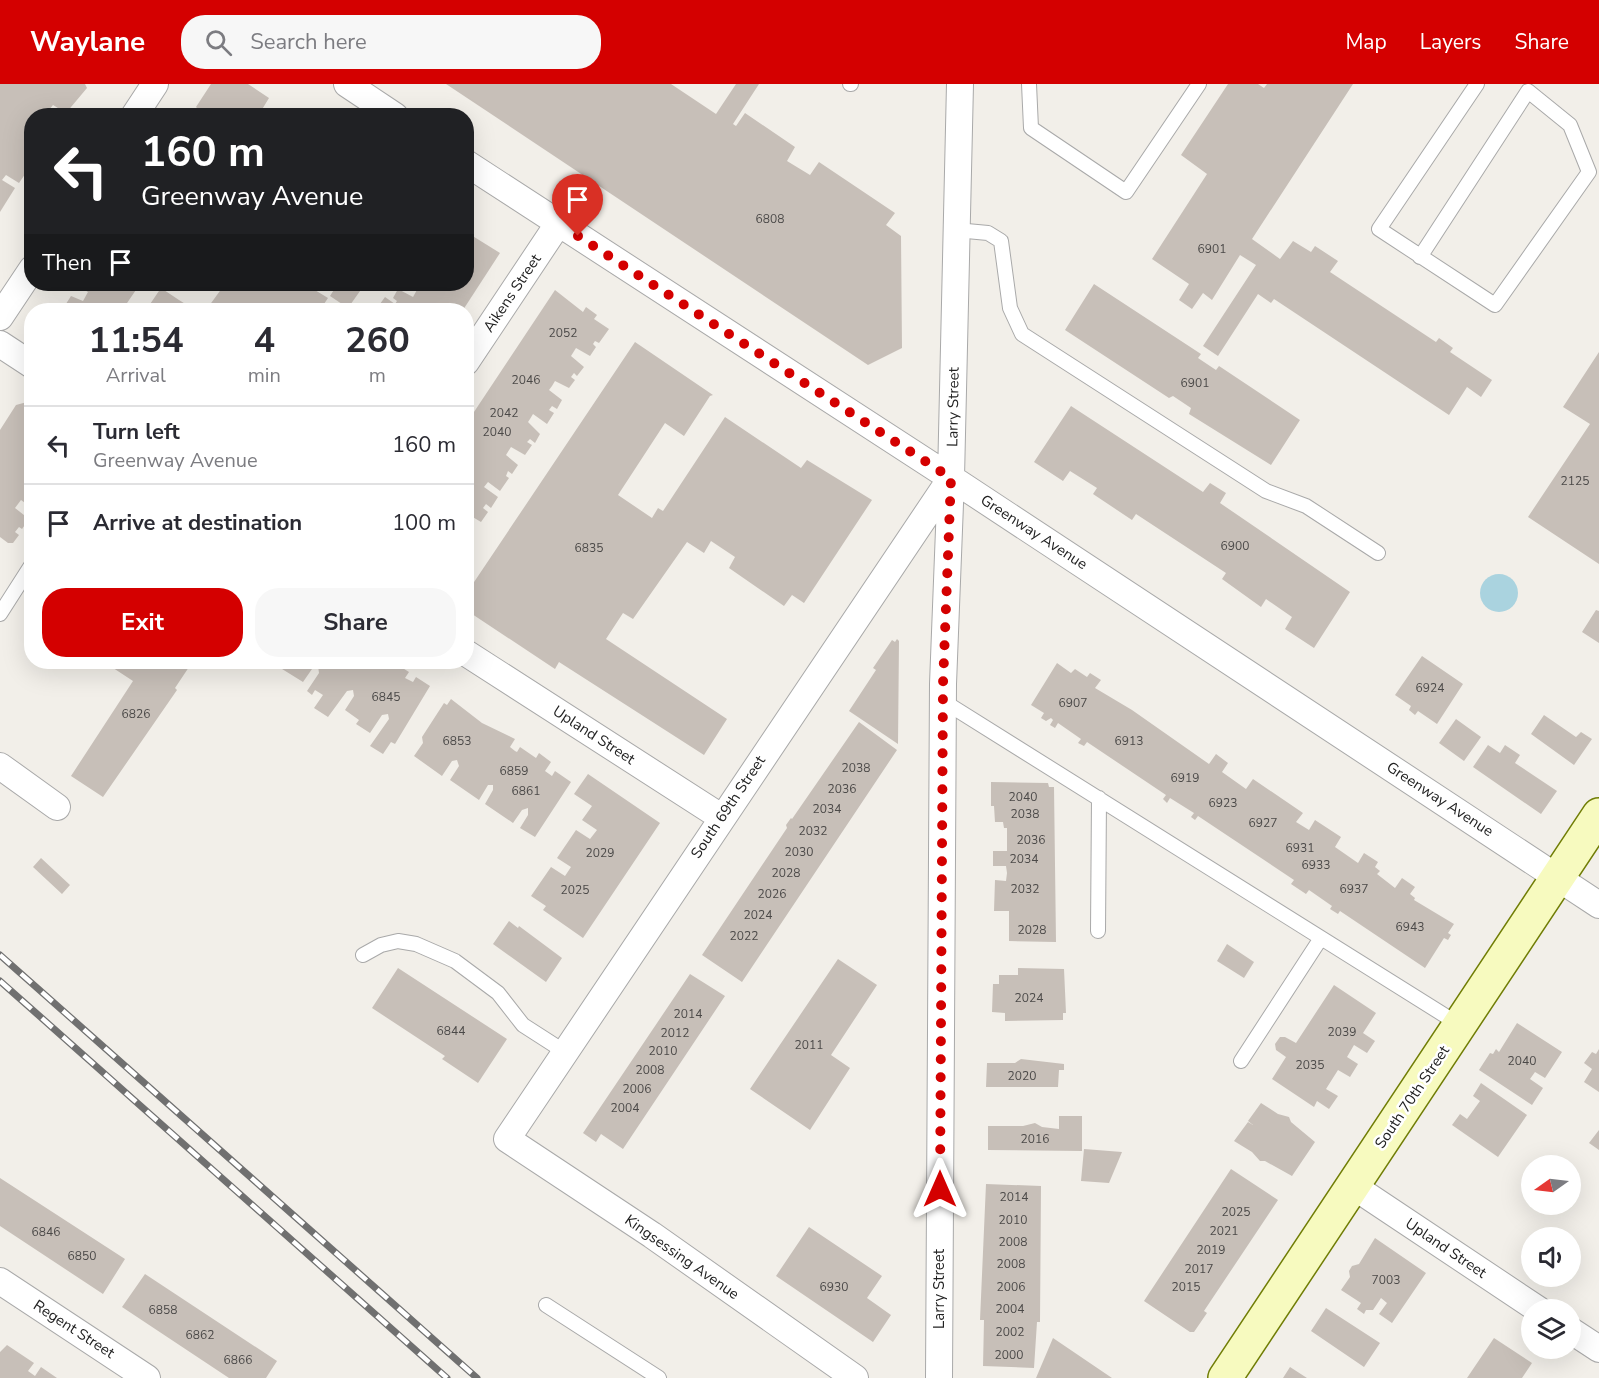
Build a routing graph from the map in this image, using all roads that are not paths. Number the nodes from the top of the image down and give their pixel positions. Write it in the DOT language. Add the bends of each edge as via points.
graph roads {
  1 [pos="155,84"];
  2 [pos="347,84"];
  3 [pos="960,84"];
  4 [pos="1029,84"];
  5 [pos="1199,84"];
  6 [pos="1477,84"];
  7 [pos="139,108"];
  8 [pos="383,108"];
  9 [pos="474,168"];
  10 [pos="558,224"];
  11 [pos="956,230"];
  12 [pos="1420,257"];
  13 [pos="24,281"];
  14 [pos="0,317"];
  15 [pos="0,344"];
  16 [pos="474,350"];
  17 [pos="24,360"];
  18 [pos="951,478"];
  19 [pos="1378,553"];
  20 [pos="24,576"];
  21 [pos="0,614"];
  22 [pos="474,658"];
  23 [pos="943,701"];
  24 [pos="0,766"];
  25 [pos="1099,798"];
  26 [pos="57,807"];
  27 [pos="1599,815"];
  28 [pos="721,817"];
  29 [pos="1558,877"];
  30 [pos="1599,905"];
  31 [pos="1098,932"];
  32 [pos="1321,938"];
  33 [pos="363,955"];
  34 [pos="1460,1025"];
  35 [pos="565,1052"];
  36 [pos="1241,1061"];
  37 [pos="507,1139"];
  38 [pos="1353,1186"];
  39 [pos="0,1281"];
  40 [pos="1522,1299"];
  41 [pos="546,1305"];
  42 [pos="1581,1337"];
  43 [pos="1599,1349"];
  44 [pos="147,1378"];
  45 [pos="658,1378"];
  46 [pos="855,1378"];
  47 [pos="939,1378"];
  48 [pos="1225,1378"];
  1 -- 7 [label="street"];
  2 -- 8 [label="street"];
  3 -- 11 [label="street, Larry Street"];
  4 -- 5 [label="lane" via="1031,128 1126,192"];
  6 -- 12 [label="lane" via="1379,229"];
  9 -- 10 [label="street, Greenway Avenue"];
  10 -- 16 [label="street, Aikens Street"];
  10 -- 18 [label="street, Greenway Avenue"];
  11 -- 18 [label="street, Larry Street"];
  11 -- 19 [label="lane" via="988,233 1003,243 1010,308 1022,334 1266,491 1306,506"];
  12 -- 12 [label="lane" via="1496,305 1589,172 1570,125 1528,92"];
  13 -- 14 [label="street"];
  15 -- 17 [label="street"];
  18 -- 23 [label="street, Larry Street"];
  18 -- 28 [label="street, South 69th Street"];
  18 -- 29 [label="street, Greenway Avenue"];
  20 -- 21 [label="lane"];
  22 -- 28 [label="street, Upland Street"];
  23 -- 25 [label="lane"];
  23 -- 47 [label="street, Larry Street"];
  24 -- 26 [label="street"];
  25 -- 31 [label="lane"];
  25 -- 32 [label="lane"];
  27 -- 29 [label="street, South 70th Street"];
  28 -- 35 [label="street, South 69th Street"];
  29 -- 30 [label="street, Greenway Avenue"];
  29 -- 34 [label="street, South 70th Street"];
  32 -- 34 [label="lane"];
  32 -- 36 [label="lane"];
  33 -- 35 [label="lane" via="381,945 398,942 416,944 455,961 498,993 524,1025"];
  34 -- 38 [label="street, South 70th Street"];
  35 -- 37 [label="street, South 69th Street"];
  37 -- 46 [label="street, Kingsessing Avenue" via="646,1230"];
  38 -- 40 [label="street, Upland Street"];
  38 -- 48 [label="street, South 70th Street"];
  39 -- 44 [label="street, Regent Street"];
  41 -- 45 [label="lane"];
  42 -- 43 [label="street"];
}
